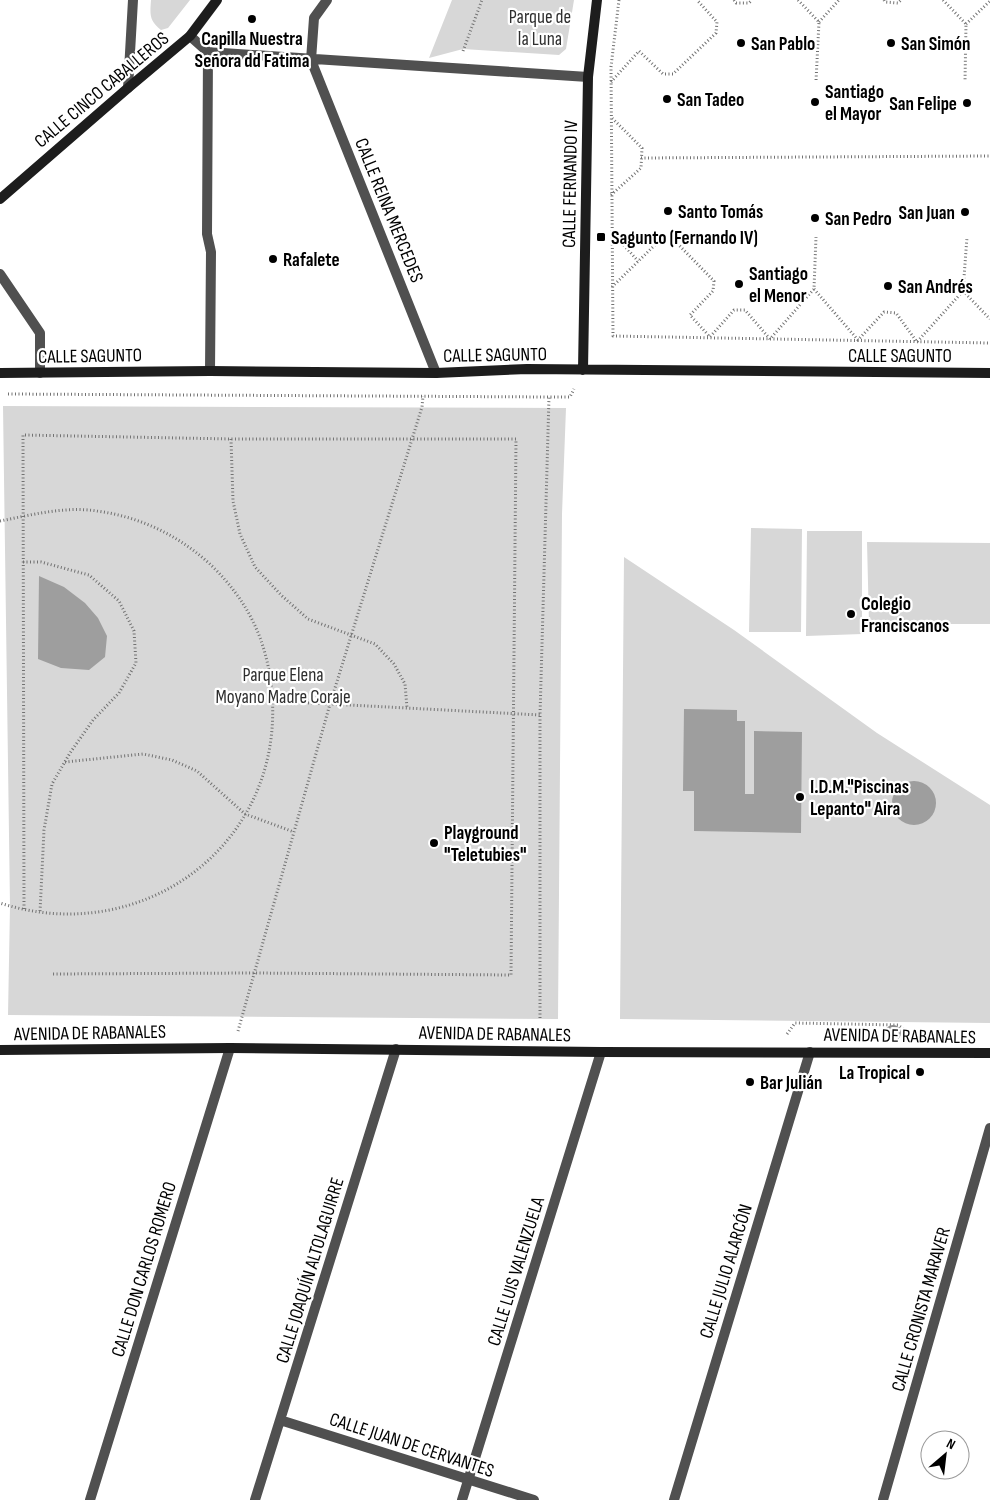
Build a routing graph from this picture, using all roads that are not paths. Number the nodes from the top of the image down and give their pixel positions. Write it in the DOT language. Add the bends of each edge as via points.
graph roads {
  1 [pos="133,0"];
  2 [pos="217,0"];
  3 [pos="326,0"];
  4 [pos="597,0"];
  5 [pos="190,36"];
  6 [pos="208,52"];
  7 [pos="311,60"];
  8 [pos="588,77"];
  9 [pos="128,88"];
  10 [pos="0,199"];
  11 [pos="0,274"];
  12 [pos="583,370"];
  13 [pos="210,371"];
  14 [pos="0,373"];
  15 [pos="40,373"];
  16 [pos="436,373"];
  17 [pos="990,373"];
  18 [pos="230,1048"];
  19 [pos="0,1050"];
  20 [pos="396,1050"];
  21 [pos="601,1052"];
  22 [pos="810,1052"];
  23 [pos="990,1053"];
  24 [pos="990,1128"];
  25 [pos="280,1420"];
  26 [pos="468,1480"];
  27 [pos="90,1500"];
  28 [pos="255,1500"];
  29 [pos="462,1500"];
  30 [pos="534,1500"];
  31 [pos="674,1500"];
  32 [pos="884,1500"];
  1 -- 9 [label="street"];
  2 -- 5 [label="street, CALLE CINCO CABALLEROS"];
  3 -- 7 [label="street" via="314,18"];
  4 -- 8 [label="street, CALLE FERNANDO IV"];
  5 -- 6 [label="street"];
  5 -- 9 [label="street, CALLE CINCO CABALLEROS"];
  6 -- 7 [label="street"];
  6 -- 13 [label="street"];
  7 -- 8 [label="street"];
  7 -- 16 [label="street, CALLE REINA MERCEDES"];
  8 -- 12 [label="street, CALLE FERNANDO IV"];
  9 -- 10 [label="street, CALLE CINCO CABALLEROS"];
  11 -- 15 [label="street" via="40,333"];
  12 -- 16 [label="street, CALLE SAGUNTO"];
  12 -- 17 [label="street, CALLE SAGUNTO"];
  13 -- 15 [label="street, CALLE SAGUNTO"];
  13 -- 16 [label="street, CALLE SAGUNTO"];
  14 -- 15 [label="street, CALLE SAGUNTO"];
  18 -- 19 [label="street, AVENIDA DE RABANALES"];
  18 -- 20 [label="street, AVENIDA DE RABANALES"];
  18 -- 27 [label="street, CALLE DON CARLOS ROMERO"];
  20 -- 21 [label="street, AVENIDA DE RABANALES"];
  20 -- 25 [label="street, CALLE JOAQUÍN ALTOLAGUIRRE"];
  21 -- 22 [label="street, AVENIDA DE RABANALES"];
  21 -- 26 [label="street, CALLE LUIS VALENZUELA"];
  22 -- 23 [label="street, AVENIDA DE RABANALES"];
  22 -- 31 [label="street, CALLE JULIO ALARCÓN"];
  24 -- 32 [label="street, CALLE CRONISTA MARAVER"];
  25 -- 26 [label="street, CALLE JUAN DE CERVANTES"];
  25 -- 28 [label="street, CALLE JOAQUÍN ALTOLAGUIRRE"];
  26 -- 29 [label="street, CALLE LUIS VALENZUELA"];
  26 -- 30 [label="street, CALLE JUAN DE CERVANTES"];
}
